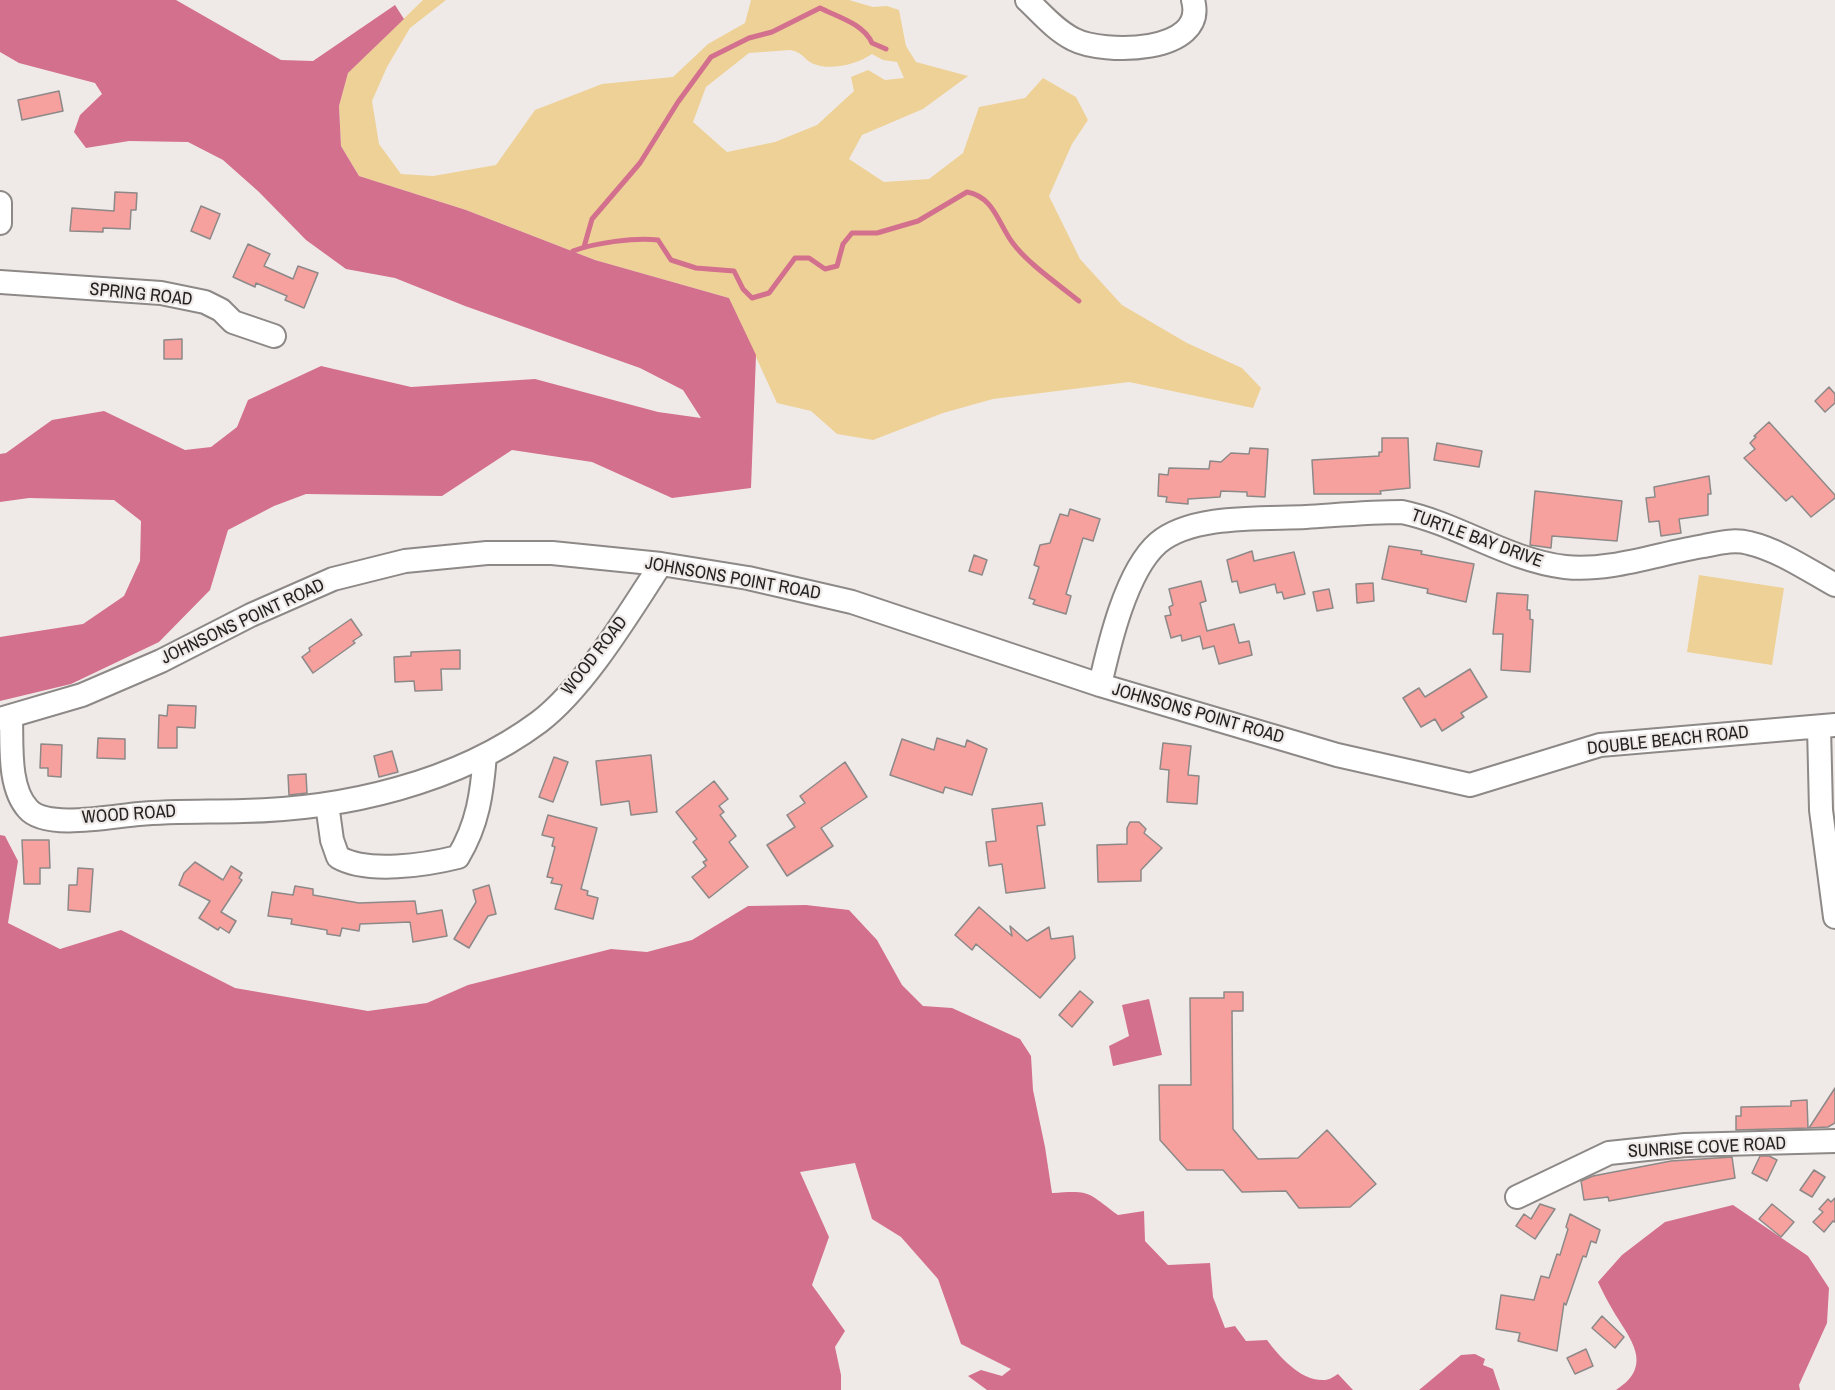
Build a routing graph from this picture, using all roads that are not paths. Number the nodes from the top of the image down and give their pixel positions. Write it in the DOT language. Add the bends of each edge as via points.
graph roads {
  1 [pos="1028,0"];
  2 [pos="1193,0"];
  3 [pos="0,203"];
  4 [pos="0,223"];
  5 [pos="0,282"];
  6 [pos="274,336"];
  7 [pos="661,564"];
  8 [pos="1835,585"];
  9 [pos="1100,685"];
  10 [pos="5,718"];
  11 [pos="1827,726"];
  12 [pos="486,755"];
  13 [pos="1470,784"];
  14 [pos="327,804"];
  15 [pos="1835,917"];
  16 [pos="1835,1141"];
  17 [pos="1517,1197"];
  1 -- 2 [label="street" via="1072,39 1085,44 1138,46 1167,42 1189,30 1195,16"];
  3 -- 4 [label="street"];
  5 -- 6 [label="street, SPRING ROAD" via="161,293 205,302 233,322"];
  7 -- 9 [label="street, JOHNSONS POINT ROAD" via="852,602"];
  7 -- 10 [label="street, JOHNSONS POINT ROAD" via="552,553 487,553 405,561 333,579 82,695"];
  7 -- 12 [label="street, WOOD ROAD" via="579,681 540,721"];
  8 -- 9 [label="street, TURTLE BAY DRIVE" via="1765,548 1733,541 1569,568 1521,558 1458,529 1402,512 1220,522 1177,532 1158,543 1121,606"];
  9 -- 13 [label="street, JOHNSONS POINT ROAD" via="1337,755"];
  10 -- 14 [label="street, WOOD ROAD" via="18,789 29,810 50,820 181,811 243,812"];
  11 -- 13 [label="street, DOUBLE BEACH ROAD" via="1600,745"];
  11 -- 15 [label="street" via="1821,810"];
  12 -- 14 [label="street, WOOD ROAD" via="412,783"];
  12 -- 14 [label="street" via="480,806 472,834 458,856 424,865 351,865 338,857"];
  16 -- 17 [label="street, SUNRISE COVE ROAD" via="1685,1145 1610,1153"];
}
